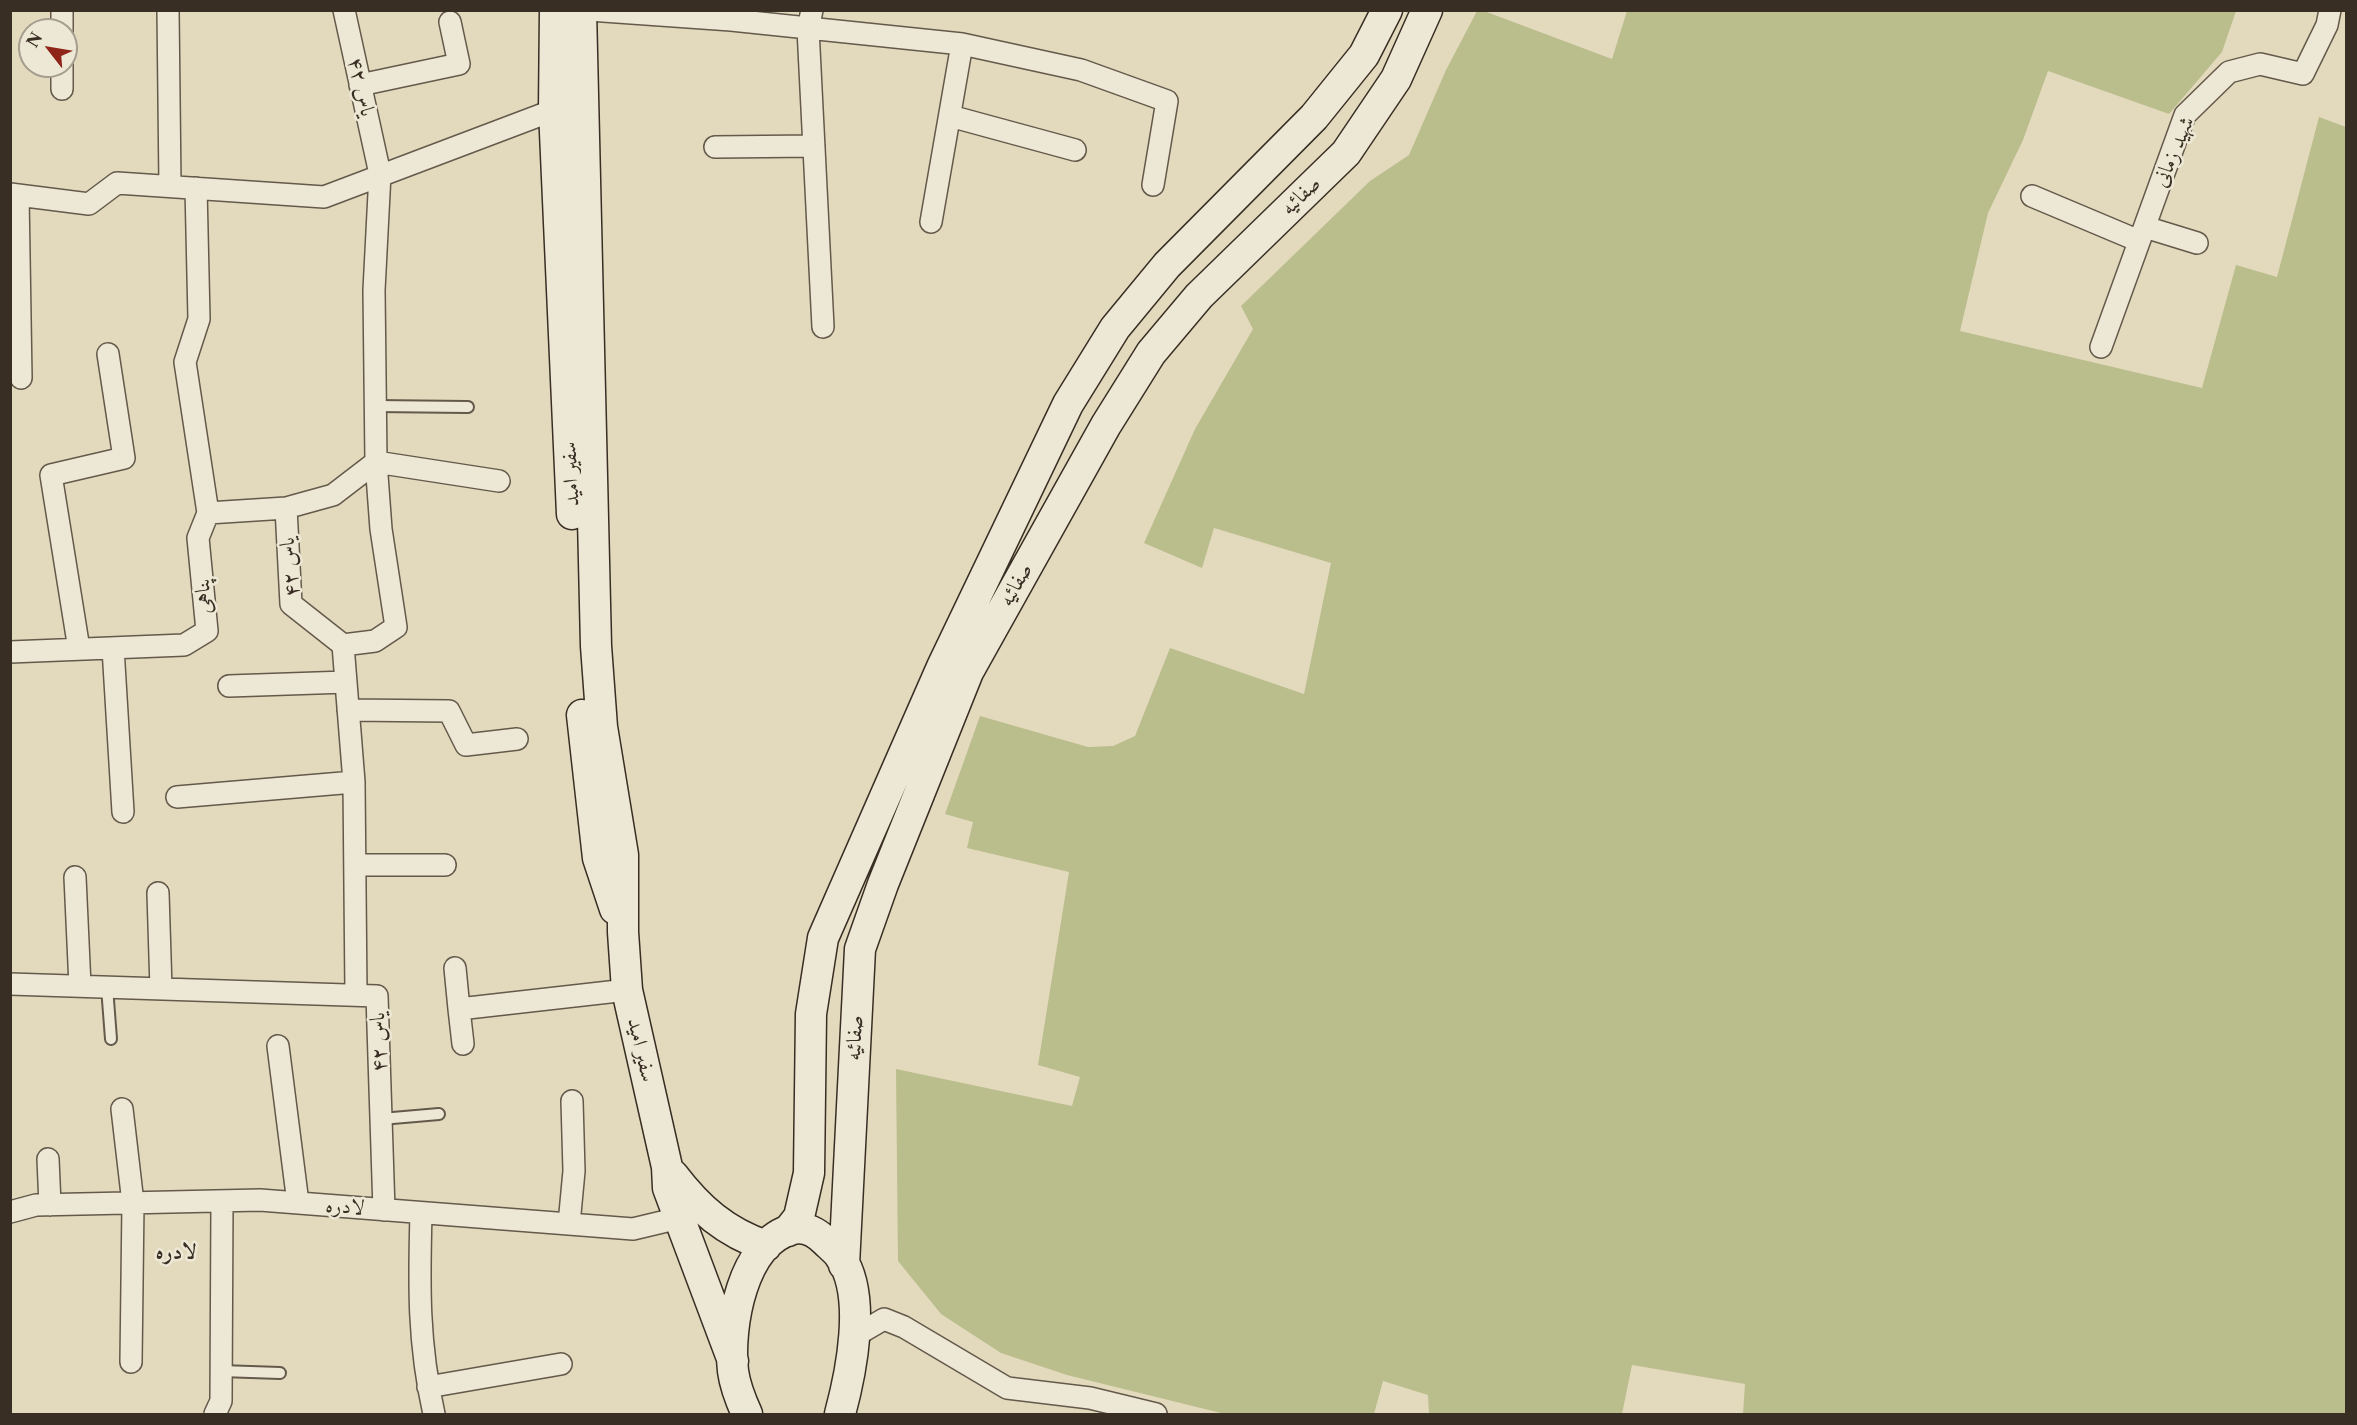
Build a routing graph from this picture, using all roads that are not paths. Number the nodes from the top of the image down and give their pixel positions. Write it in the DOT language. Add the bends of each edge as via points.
graph roads {
  1 [pos="168,10"];
  2 [pos="344,10"];
  3 [pos="555,10"];
  4 [pos="581,10"];
  5 [pos="589,10"];
  6 [pos="1388,10"];
  7 [pos="1427,10"];
  8 [pos="2330,10"];
  9 [pos="731,15"];
  10 [pos="810,20"];
  11 [pos="450,22"];
  12 [pos="963,44"];
  13 [pos="62,78"];
  14 [pos="360,85"];
  15 [pos="62,89"];
  16 [pos="554,110"];
  17 [pos="950,116"];
  18 [pos="814,146"];
  19 [pos="715,147"];
  20 [pos="1075,150"];
  21 [pos="380,174"];
  22 [pos="1153,185"];
  23 [pos="170,186"];
  24 [pos="196,188"];
  25 [pos="14,195"];
  26 [pos="2032,196"];
  27 [pos="931,222"];
  28 [pos="2142,234"];
  29 [pos="2197,243"];
  30 [pos="823,327"];
  31 [pos="2101,347"];
  32 [pos="108,354"];
  33 [pos="21,378"];
  34 [pos="375,406"];
  35 [pos="468,407"];
  36 [pos="376,462"];
  37 [pos="499,481"];
  38 [pos="286,508"];
  39 [pos="208,513"];
  40 [pos="343,645"];
  41 [pos="113,648"];
  42 [pos="79,649"];
  43 [pos="10,652"];
  44 [pos="346,682"];
  45 [pos="229,686"];
  46 [pos="348,710"];
  47 [pos="517,739"];
  48 [pos="354,782"];
  49 [pos="177,797"];
  50 [pos="123,812"];
  51 [pos="355,865"];
  52 [pos="445,865"];
  53 [pos="75,877"];
  54 [pos="158,893"];
  55 [pos="623,932"];
  56 [pos="455,968"];
  57 [pos="10,984"];
  58 [pos="80,986"];
  59 [pos="106,987"];
  60 [pos="160,989"];
  61 [pos="627,990"];
  62 [pos="356,995"];
  63 [pos="459,1010"];
  64 [pos="111,1040"];
  65 [pos="463,1044"];
  66 [pos="278,1046"];
  67 [pos="572,1101"];
  68 [pos="122,1109"];
  69 [pos="439,1114"];
  70 [pos="381,1119"];
  71 [pos="48,1159"];
  72 [pos="667,1167"];
  73 [pos="222,1201"];
  74 [pos="133,1203"];
  75 [pos="298,1203"];
  76 [pos="50,1205"];
  77 [pos="384,1210"];
  78 [pos="10,1212"];
  79 [pos="421,1213"];
  80 [pos="679,1218"];
  81 [pos="569,1224"];
  82 [pos="777,1239"];
  83 [pos="844,1265"];
  84 [pos="855,1336"];
  85 [pos="733,1361"];
  86 [pos="131,1362"];
  87 [pos="561,1364"];
  88 [pos="221,1371"];
  89 [pos="280,1373"];
  90 [pos="428,1387"];
  91 [pos="214,1414"];
  92 [pos="434,1414"];
  93 [pos="747,1414"];
  94 [pos="840,1414"];
  95 [pos="1156,1414"];
  1 -- 23 [label="street"];
  2 -- 14 [label="street, یاس ۴۲"];
  3 -- 16 [label="main road, سفیر امید"];
  4 -- 55 [label="main road, سفیر امید" via="596,646 603,727 623,855"];
  5 -- 9 [label="street"];
  6 -- 82 [label="main road, صفائیه" via="1364,56 1314,117 1167,265 1115,328 1068,404 942,667 823,938 811,1014 809,1173 799,1217"];
  7 -- 83 [label="main road, صفائیه" via="1396,79 1346,153 1199,296 1151,353 1106,425 968,672 860,949"];
  8 -- 28 [label="street, شهید زمانی" via="2327,25 2303,74 2260,64 2229,72 2186,116"];
  9 -- 10 [label="street"];
  10 -- 12 [label="street"];
  10 -- 18 [label="street"];
  11 -- 14 [label="street" via="459,64"];
  12 -- 17 [label="street"];
  12 -- 22 [label="street" via="1081,70 1167,100"];
  13 -- 15 [label="street"];
  14 -- 21 [label="street, یاس ۴۲"];
  16 -- 21 [label="street"];
  16 -- 55 [label="main road, سفیر امید" via="582,721 598,858"];
  17 -- 20 [label="street"];
  17 -- 27 [label="street"];
  18 -- 19 [label="street"];
  18 -- 30 [label="street"];
  21 -- 24 [label="street" via="324,197"];
  21 -- 34 [label="street, یاس ۴۲" via="374,290"];
  23 -- 24 [label="street"];
  23 -- 25 [label="street" via="117,183 89,204"];
  24 -- 39 [label="street" via="199,319 185,362"];
  25 -- 33 [label="street"];
  26 -- 28 [label="street"];
  28 -- 29 [label="street"];
  28 -- 31 [label="street, شهید زمانی"];
  32 -- 42 [label="street" via="124,458 51,475"];
  34 -- 35 [label="lane"];
  34 -- 36 [label="street, یاس ۴۲"];
  36 -- 37 [label="street"];
  36 -- 38 [label="street, یاس ۴۲" via="333,495"];
  36 -- 40 [label="street" via="381,529 396,627 375,641"];
  38 -- 39 [label="street"];
  38 -- 40 [label="street, یاس ۴۲" via="291,604"];
  39 -- 41 [label="street, پناهی" via="198,538 207,631 184,645"];
  40 -- 44 [label="street, یاس ۴۲"];
  41 -- 42 [label="street, پناهی"];
  41 -- 50 [label="street"];
  42 -- 43 [label="street, پناهی"];
  44 -- 45 [label="street"];
  44 -- 46 [label="street, یاس ۴۲"];
  46 -- 47 [label="street" via="449,711 466,745"];
  46 -- 48 [label="street, یاس ۴۲"];
  48 -- 49 [label="street"];
  48 -- 51 [label="street, یاس ۴۲"];
  51 -- 52 [label="street"];
  51 -- 62 [label="street, یاس ۴۲"];
  53 -- 58 [label="street"];
  54 -- 60 [label="street"];
  55 -- 61 [label="main road, سفیر امید"];
  56 -- 63 [label="street"];
  57 -- 58 [label="street"];
  58 -- 59 [label="street"];
  59 -- 60 [label="street"];
  59 -- 64 [label="lane"];
  60 -- 62 [label="street"];
  61 -- 63 [label="street"];
  61 -- 72 [label="main road, سفیر امید"];
  62 -- 70 [label="street, یاس ۴۲" via="377,996"];
  63 -- 65 [label="street"];
  66 -- 75 [label="street"];
  67 -- 81 [label="street" via="574,1171"];
  68 -- 74 [label="street"];
  69 -- 70 [label="lane"];
  70 -- 77 [label="street, یاس ۴۲"];
  71 -- 76 [label="street"];
  72 -- 80 [label="main road, سفیر امید" via="668,1188"];
  72 -- 82 [label="main road" via="695,1204 746,1239"];
  73 -- 74 [label="street, لادره"];
  73 -- 75 [label="street, لادره"];
  73 -- 88 [label="street"];
  74 -- 76 [label="street, لادره"];
  74 -- 86 [label="street"];
  75 -- 77 [label="street, لادره"];
  76 -- 78 [label="street, لادره"];
  77 -- 79 [label="street, لادره"];
  79 -- 81 [label="street, لادره"];
  79 -- 90 [label="street" via="418,1293"];
  80 -- 81 [label="street, لادره" via="633,1229"];
  80 -- 85 [label="main road, سفیر امید"];
  82 -- 83 [label="main road" via="795,1228 816,1232"];
  82 -- 85 [label="main road, صفائیه" via="751,1269 737,1302"];
  83 -- 84 [label="main road" via="852,1289"];
  84 -- 94 [label="main road"];
  84 -- 95 [label="street" via="884,1319 1007,1388 1090,1398"];
  85 -- 93 [label="main road"];
  87 -- 90 [label="street"];
  88 -- 89 [label="lane"];
  88 -- 91 [label="street" via="221,1401"];
  90 -- 92 [label="street"];
}
